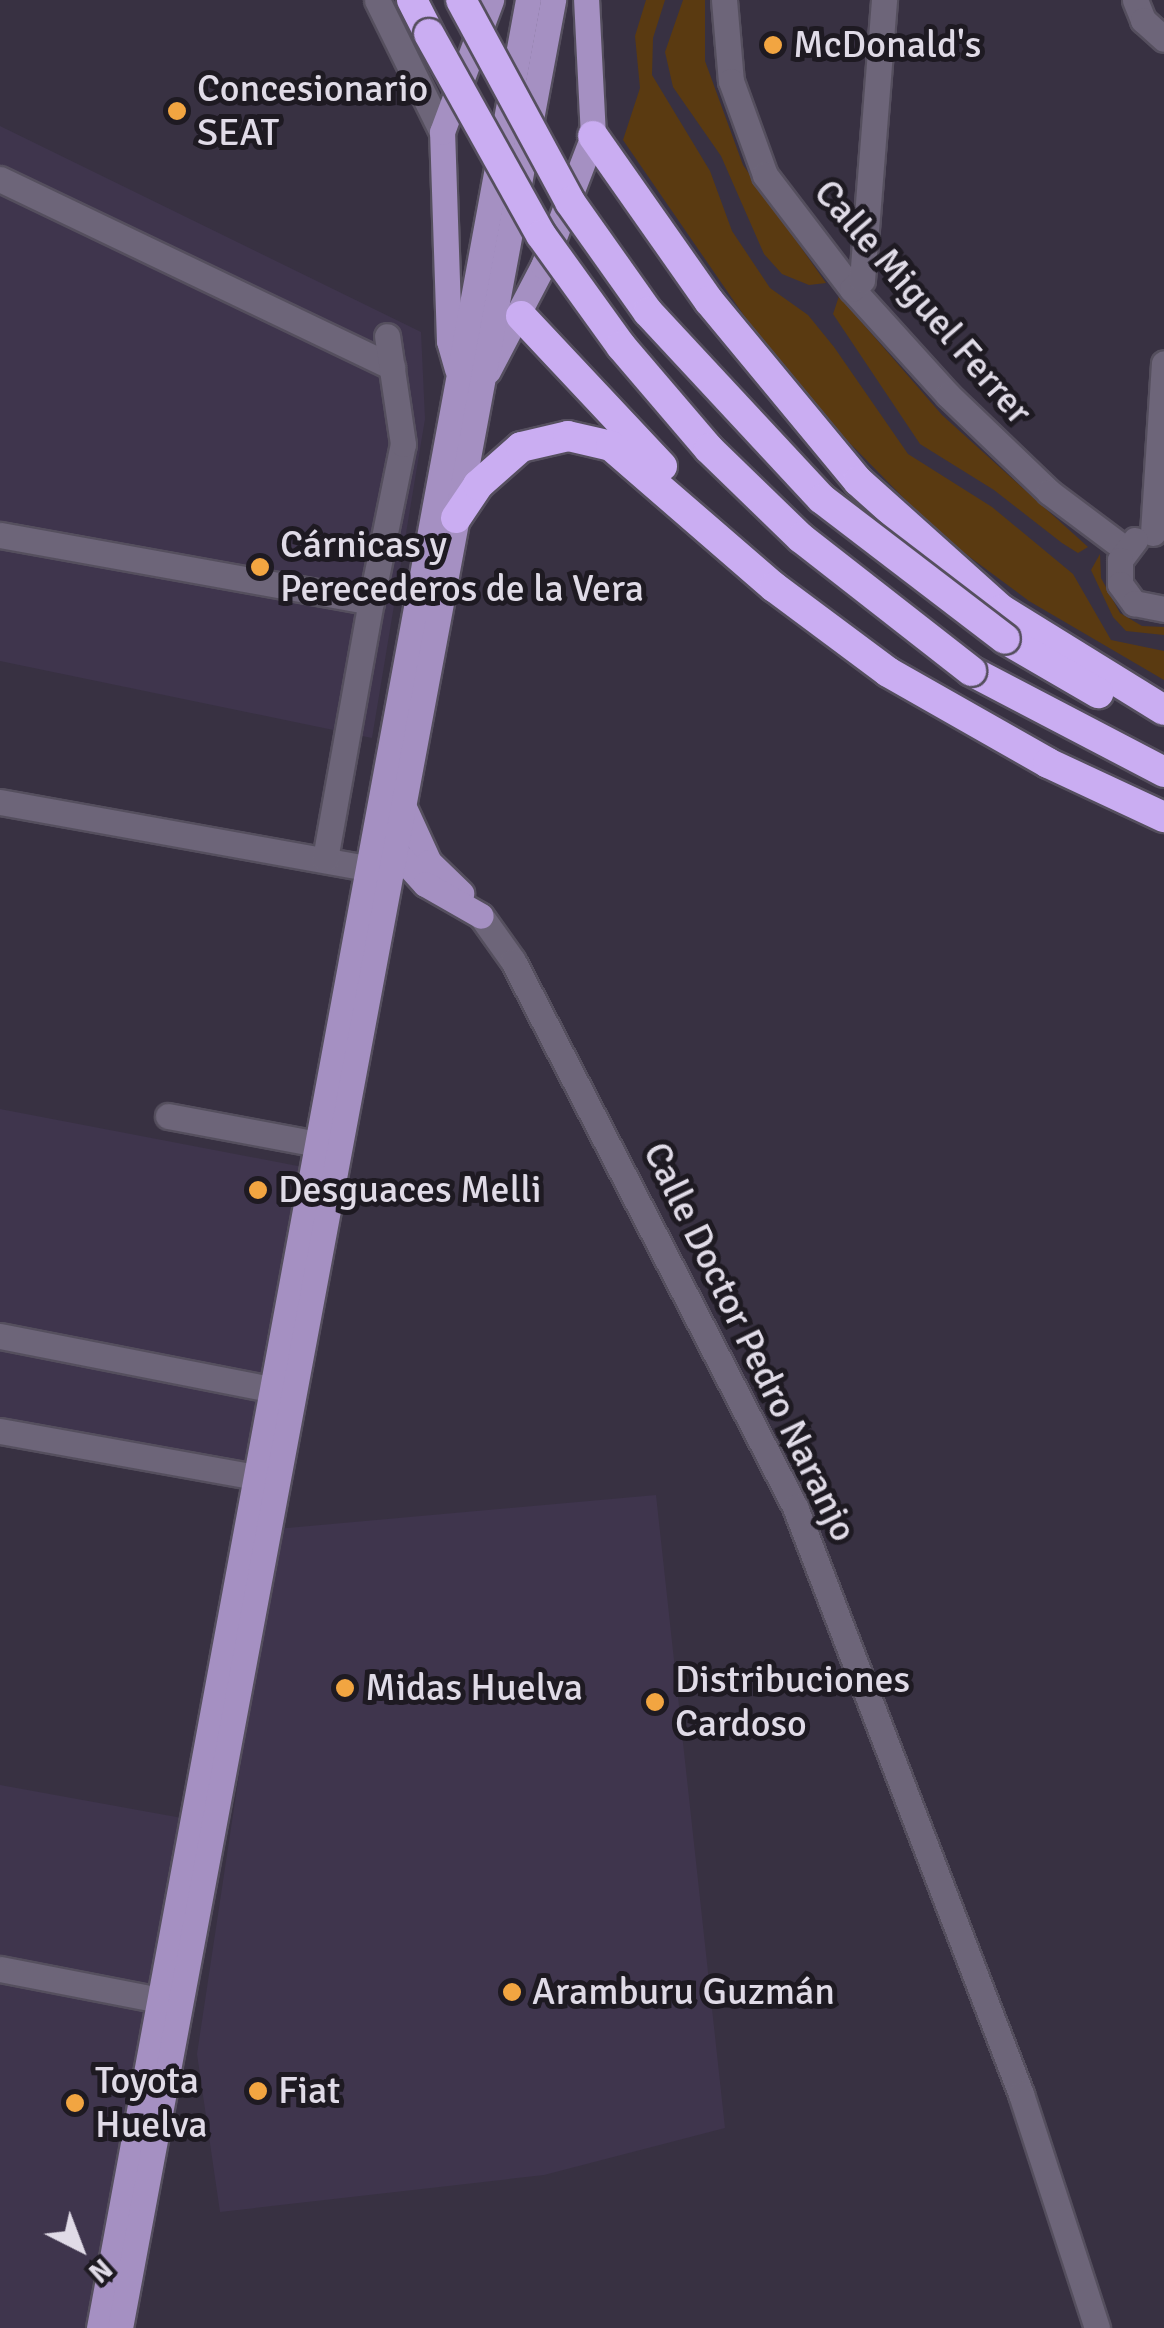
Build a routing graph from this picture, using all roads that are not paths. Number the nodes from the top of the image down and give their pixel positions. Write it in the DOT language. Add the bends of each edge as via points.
graph roads {
  1 [pos="377,0"];
  2 [pos="412,0"];
  3 [pos="528,0"];
  4 [pos="553,0"];
  5 [pos="586,0"];
  6 [pos="724,0"];
  7 [pos="884,0"];
  8 [pos="1135,0"];
  9 [pos="480,3"];
  10 [pos="1164,38"];
  11 [pos="587,39"];
  12 [pos="442,132"];
  13 [pos="593,136"];
  14 [pos="0,178"];
  15 [pos="445,242"];
  16 [pos="544,266"];
  17 [pos="852,289"];
  18 [pos="499,293"];
  19 [pos="387,336"];
  20 [pos="1164,363"];
  21 [pos="392,367"];
  22 [pos="470,380"];
  23 [pos="456,518"];
  24 [pos="1158,534"];
  25 [pos="0,536"];
  26 [pos="1125,550"];
  27 [pos="736,551"];
  28 [pos="954,568"];
  29 [pos="430,590"];
  30 [pos="371,602"];
  31 [pos="1164,609"];
  32 [pos="1164,691"];
  33 [pos="1164,710"];
  34 [pos="1164,724"];
  35 [pos="390,748"];
  36 [pos="1164,772"];
  37 [pos="0,802"];
  38 [pos="402,803"];
  39 [pos="1164,817"];
  40 [pos="392,852"];
  41 [pos="325,860"];
  42 [pos="368,868"];
  43 [pos="425,884"];
  44 [pos="382,906"];
  45 [pos="480,916"];
  46 [pos="355,1054"];
  47 [pos="168,1116"];
  48 [pos="317,1144"];
  49 [pos="322,1230"];
  50 [pos="303,1333"];
  51 [pos="0,1336"];
  52 [pos="272,1389"];
  53 [pos="0,1431"];
  54 [pos="282,1446"];
  55 [pos="256,1476"];
  56 [pos="260,1562"];
  57 [pos="221,1658"];
  58 [pos="228,1738"];
  59 [pos="192,1819"];
  60 [pos="190,1939"];
  61 [pos="0,1970"];
  62 [pos="159,2000"];
  63 [pos="167,2068"];
  64 [pos="124,2190"];
  65 [pos="134,2248"];
  66 [pos="110,2264"];
  67 [pos="122,2319"];
  68 [pos="99,2328"];
  69 [pos="1096,2328"];
  1 -- 12 [label="street"];
  2 -- 36 [label="highway, bridge" via="541,235 709,449 801,538 971,671"];
  3 -- 4 [label="main road"];
  3 -- 9 [label="main road"];
  3 -- 18 [label="main road"];
  4 -- 11 [label="main road"];
  4 -- 18 [label="main road"];
  5 -- 11 [label="main road"];
  6 -- 17 [label="street, Calle Miguel Ferrer" via="724,39 743,126 765,175"];
  7 -- 17 [label="street" via="862,280"];
  8 -- 10 [label="street" via="1142,20"];
  9 -- 12 [label="main road"];
  9 -- 34 [label="highway, bridge" via="570,202 648,312 822,499 1005,640"];
  11 -- 13 [label="main road"];
  12 -- 15 [label="main road"];
  13 -- 16 [label="main road"];
  13 -- 28 [label="highway" via="804,420"];
  14 -- 21 [label="street"];
  15 -- 18 [label="main road"];
  15 -- 22 [label="main road" via="448,341"];
  16 -- 18 [label="main road"];
  16 -- 18 [label="main road"];
  17 -- 26 [label="street, Calle Miguel Ferrer" via="1009,456"];
  18 -- 22 [label="main road"];
  18 -- 22 [label="main road"];
  18 -- 27 [label="highway"];
  19 -- 21 [label="street"];
  20 -- 24 [label="street"];
  21 -- 30 [label="street" via="403,444"];
  22 -- 23 [label="main road"];
  22 -- 29 [label="main road"];
  23 -- 27 [label="highway" via="478,485 522,447 590,438 633,460"];
  23 -- 29 [label="main road"];
  24 -- 26 [label="street"];
  25 -- 30 [label="street"];
  26 -- 31 [label="street" via="1118,572 1126,595 1146,609"];
  27 -- 39 [label="highway" via="830,631 922,693"];
  28 -- 32 [label="highway"];
  28 -- 33 [label="highway" via="1002,610"];
  29 -- 35 [label="main road"];
  29 -- 38 [label="main road"];
  30 -- 41 [label="street"];
  35 -- 40 [label="main road" via="396,775 386,838"];
  35 -- 42 [label="main road"];
  37 -- 41 [label="street"];
  38 -- 40 [label="main road"];
  38 -- 45 [label="main road" via="428,862"];
  40 -- 43 [label="main road"];
  40 -- 44 [label="main road"];
  41 -- 42 [label="street"];
  42 -- 48 [label="main road"];
  43 -- 44 [label="main road" via="402,889"];
  43 -- 45 [label="main road"];
  44 -- 46 [label="main road"];
  45 -- 69 [label="street, Calle Doctor Pedro Naranjo" via="540,1013 795,1508 1014,2076"];
  46 -- 48 [label="main road" via="340,1077 330,1130"];
  46 -- 49 [label="main road"];
  47 -- 48 [label="street"];
  48 -- 49 [label="main road"];
  48 -- 52 [label="main road"];
  49 -- 50 [label="main road"];
  50 -- 52 [label="main road"];
  50 -- 54 [label="main road"];
  51 -- 52 [label="street"];
  52 -- 54 [label="main road"];
  52 -- 55 [label="main road"];
  53 -- 55 [label="street"];
  54 -- 55 [label="main road"];
  54 -- 56 [label="main road"];
  55 -- 56 [label="main road"];
  55 -- 57 [label="main road"];
  56 -- 58 [label="main road"];
  57 -- 58 [label="main road" via="228,1680 220,1722"];
  57 -- 59 [label="main road"];
  58 -- 59 [label="main road" via="215,1753 206,1795"];
  58 -- 60 [label="main road"];
  59 -- 62 [label="main road"];
  60 -- 62 [label="main road"];
  60 -- 63 [label="main road"];
  61 -- 62 [label="street"];
  62 -- 63 [label="main road"];
  62 -- 64 [label="main road"];
  63 -- 65 [label="main road"];
  64 -- 65 [label="main road"];
  64 -- 66 [label="main road"];
  65 -- 66 [label="main road"];
  65 -- 67 [label="main road"];
  66 -- 67 [label="main road"];
  66 -- 68 [label="main road"];
}
